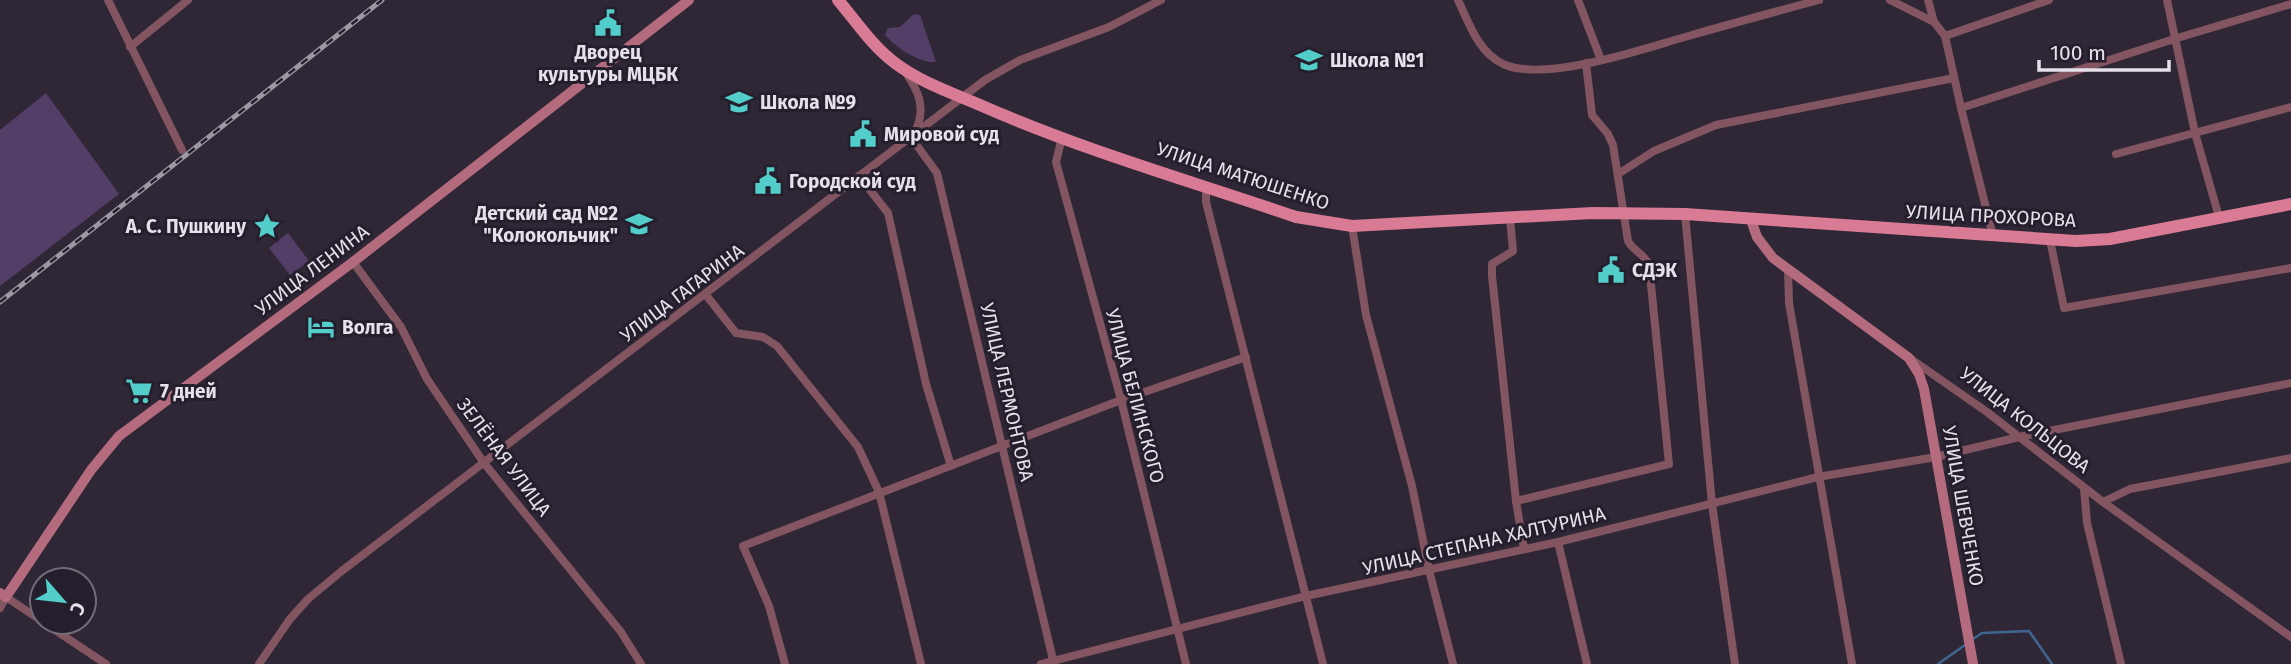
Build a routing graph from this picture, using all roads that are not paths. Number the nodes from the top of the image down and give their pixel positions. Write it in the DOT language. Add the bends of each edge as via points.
graph roads {
  1 [pos="108,0"];
  2 [pos="188,0"];
  3 [pos="689,0"];
  4 [pos="838,0"];
  5 [pos="1161,0"];
  6 [pos="1458,0"];
  7 [pos="1578,0"];
  8 [pos="1819,0"];
  9 [pos="1890,0"];
  10 [pos="1928,0"];
  11 [pos="2049,0"];
  12 [pos="2167,0"];
  13 [pos="1805,2"];
  14 [pos="2291,4"];
  15 [pos="1934,22"];
  16 [pos="1945,36"];
  17 [pos="2174,39"];
  18 [pos="130,47"];
  19 [pos="1601,60"];
  20 [pos="1586,64"];
  21 [pos="902,68"];
  22 [pos="1954,78"];
  23 [pos="963,97"];
  24 [pos="2291,107"];
  25 [pos="1961,108"];
  26 [pos="2195,133"];
  27 [pos="912,135"];
  28 [pos="1062,137"];
  29 [pos="182,150"];
  30 [pos="2116,154"];
  31 [pos="1618,174"];
  32 [pos="859,176"];
  33 [pos="1206,186"];
  34 [pos="2291,204"];
  35 [pos="1624,212"];
  36 [pos="1685,214"];
  37 [pos="1510,218"];
  38 [pos="2219,218"];
  39 [pos="1751,220"];
  40 [pos="1352,226"];
  41 [pos="1993,236"];
  42 [pos="2050,240"];
  43 [pos="353,262"];
  44 [pos="2291,268"];
  45 [pos="1788,270"];
  46 [pos="706,295"];
  47 [pos="1246,357"];
  48 [pos="1909,358"];
  49 [pos="2291,383"];
  50 [pos="1121,400"];
  51 [pos="2019,437"];
  52 [pos="1004,447"];
  53 [pos="1936,457"];
  54 [pos="2291,458"];
  55 [pos="484,463"];
  56 [pos="951,466"];
  57 [pos="1818,478"];
  58 [pos="2084,488"];
  59 [pos="879,492"];
  60 [pos="1516,501"];
  61 [pos="2102,502"];
  62 [pos="1712,504"];
  63 [pos="1558,542"];
  64 [pos="1524,549"];
  65 [pos="1429,570"];
  66 [pos="3,595"];
  67 [pos="1306,596"];
  68 [pos="0,608"];
  69 [pos="28,612"];
  70 [pos="1177,631"];
  71 [pos="64,636"];
  72 [pos="2291,637"];
  73 [pos="1054,662"];
  74 [pos="1973,662"];
  75 [pos="106,664"];
  76 [pos="259,664"];
  77 [pos="641,664"];
  78 [pos="785,664"];
  79 [pos="921,664"];
  80 [pos="1041,664"];
  81 [pos="1186,664"];
  82 [pos="1323,664"];
  83 [pos="1452,664"];
  84 [pos="1587,664"];
  85 [pos="1735,664"];
  86 [pos="1852,664"];
  87 [pos="2121,664"];
  1 -- 18 [label="street"];
  2 -- 18 [label="street"];
  3 -- 43 [label="main road, УЛИЦА ЛЕНИНА"];
  4 -- 21 [label="main road, УЛИЦА МАТЮШЕНКО" via="883,53"];
  5 -- 23 [label="street, УЛИЦА ГАГАРИНА" via="1109,27 1004,67"];
  6 -- 20 [label="street" via="1478,42 1506,65 1529,69"];
  7 -- 19 [label="street"];
  8 -- 13 [label="street"];
  9 -- 15 [label="street"];
  10 -- 15 [label="street"];
  11 -- 16 [label="street"];
  12 -- 17 [label="street"];
  13 -- 19 [label="street"];
  14 -- 17 [label="street"];
  15 -- 16 [label="street"];
  16 -- 22 [label="street"];
  17 -- 25 [label="street"];
  17 -- 26 [label="street"];
  18 -- 29 [label="street"];
  19 -- 20 [label="street"];
  20 -- 31 [label="street" via="1592,115 1613,145"];
  21 -- 23 [label="main road, УЛИЦА МАТЮШЕНКО"];
  21 -- 27 [label="street" via="920,97 920,121"];
  22 -- 25 [label="street"];
  22 -- 31 [label="street" via="1716,125 1654,151"];
  23 -- 27 [label="street, УЛИЦА ГАГАРИНА"];
  23 -- 28 [label="main road, УЛИЦА МАТЮШЕНКО"];
  24 -- 26 [label="street"];
  25 -- 41 [label="street"];
  26 -- 30 [label="street"];
  26 -- 38 [label="street"];
  27 -- 32 [label="street, УЛИЦА ГАГАРИНА"];
  27 -- 52 [label="street, УЛИЦА ЛЕРМОНТОВА" via="937,173"];
  28 -- 33 [label="main road, УЛИЦА МАТЮШЕНКО"];
  28 -- 50 [label="street, УЛИЦА БЕЛИНСКОГО" via="1056,162"];
  31 -- 35 [label="street"];
  32 -- 46 [label="street, УЛИЦА ГАГАРИНА"];
  32 -- 56 [label="street" via="888,213 926,384"];
  33 -- 40 [label="main road, УЛИЦА МАТЮШЕНКО" via="1296,217"];
  33 -- 47 [label="street" via="1206,202"];
  34 -- 38 [label="main road, УЛИЦА ПРОХОРОВА"];
  35 -- 36 [label="main road, УЛИЦА МАТЮШЕНКО"];
  35 -- 37 [label="main road, УЛИЦА МАТЮШЕНКО"];
  35 -- 60 [label="street, УЛИЦА СТЕПАНА ХАЛТУРИНА" via="1628,241 1649,264 1669,464"];
  36 -- 39 [label="main road, УЛИЦА ПРОХОРОВА"];
  36 -- 62 [label="street"];
  37 -- 40 [label="main road, УЛИЦА МАТЮШЕНКО"];
  37 -- 60 [label="street" via="1513,251 1492,264 1492,276"];
  38 -- 42 [label="main road, УЛИЦА ПРОХОРОВА" via="2110,239"];
  39 -- 41 [label="main road, УЛИЦА ПРОХОРОВА"];
  39 -- 45 [label="main road, УЛИЦА КОЛЬЦОВА" via="1763,248"];
  40 -- 65 [label="street" via="1366,315 1412,486"];
  41 -- 42 [label="main road, УЛИЦА ПРОХОРОВА"];
  42 -- 44 [label="street" via="2064,308"];
  43 -- 55 [label="street, ЗЕЛЁНАЯ УЛИЦА" via="401,327 427,379"];
  43 -- 66 [label="main road, УЛИЦА ЛЕНИНА" via="120,436"];
  45 -- 48 [label="main road, УЛИЦА КОЛЬЦОВА"];
  45 -- 57 [label="street" via="1788,303"];
  46 -- 55 [label="street, УЛИЦА ГАГАРИНА"];
  46 -- 59 [label="street" via="736,333 763,337 786,355 858,447"];
  47 -- 50 [label="street"];
  47 -- 67 [label="street"];
  48 -- 51 [label="street, УЛИЦА КОЛЬЦОВА"];
  48 -- 53 [label="main road, УЛИЦА ШЕВЧЕНКО" via="1924,389"];
  49 -- 51 [label="street, УЛИЦА СТЕПАНА ХАЛТУРИНА"];
  50 -- 52 [label="street"];
  50 -- 70 [label="street, УЛИЦА БЕЛИНСКОГО"];
  51 -- 53 [label="street, УЛИЦА СТЕПАНА ХАЛТУРИНА"];
  51 -- 58 [label="street, УЛИЦА КОЛЬЦОВА"];
  52 -- 56 [label="street"];
  52 -- 73 [label="street, УЛИЦА ЛЕРМОНТОВА"];
  53 -- 57 [label="street, УЛИЦА СТЕПАНА ХАЛТУРИНА"];
  53 -- 74 [label="main road, УЛИЦА ШЕВЧЕНКО"];
  54 -- 61 [label="street" via="2130,489"];
  55 -- 76 [label="street, УЛИЦА ГАГАРИНА" via="308,599"];
  55 -- 77 [label="street, ЗЕЛЁНАЯ УЛИЦА" via="621,632"];
  56 -- 59 [label="street"];
  57 -- 62 [label="street, УЛИЦА СТЕПАНА ХАЛТУРИНА"];
  57 -- 86 [label="street"];
  58 -- 61 [label="street, УЛИЦА КОЛЬЦОВА"];
  58 -- 87 [label="street" via="2087,523"];
  59 -- 78 [label="street" via="743,546 769,606"];
  59 -- 79 [label="street"];
  60 -- 64 [label="street"];
  61 -- 72 [label="street, УЛИЦА КОЛЬЦОВА"];
  62 -- 63 [label="street, УЛИЦА СТЕПАНА ХАЛТУРИНА"];
  62 -- 85 [label="street"];
  63 -- 64 [label="street, УЛИЦА СТЕПАНА ХАЛТУРИНА"];
  63 -- 84 [label="street"];
  64 -- 65 [label="street, УЛИЦА СТЕПАНА ХАЛТУРИНА"];
  65 -- 67 [label="street, УЛИЦА СТЕПАНА ХАЛТУРИНА"];
  65 -- 83 [label="street"];
  66 -- 68 [label="street, УЛИЦА ЛЕНИНА"];
  66 -- 69 [label="street"];
  67 -- 70 [label="street, УЛИЦА СТЕПАНА ХАЛТУРИНА"];
  67 -- 82 [label="street"];
  70 -- 73 [label="street, УЛИЦА СТЕПАНА ХАЛТУРИНА"];
  70 -- 81 [label="street, УЛИЦА БЕЛИНСКОГО"];
  71 -- 75 [label="street"];
  73 -- 80 [label="street, УЛИЦА СТЕПАНА ХАЛТУРИНА"];
}
